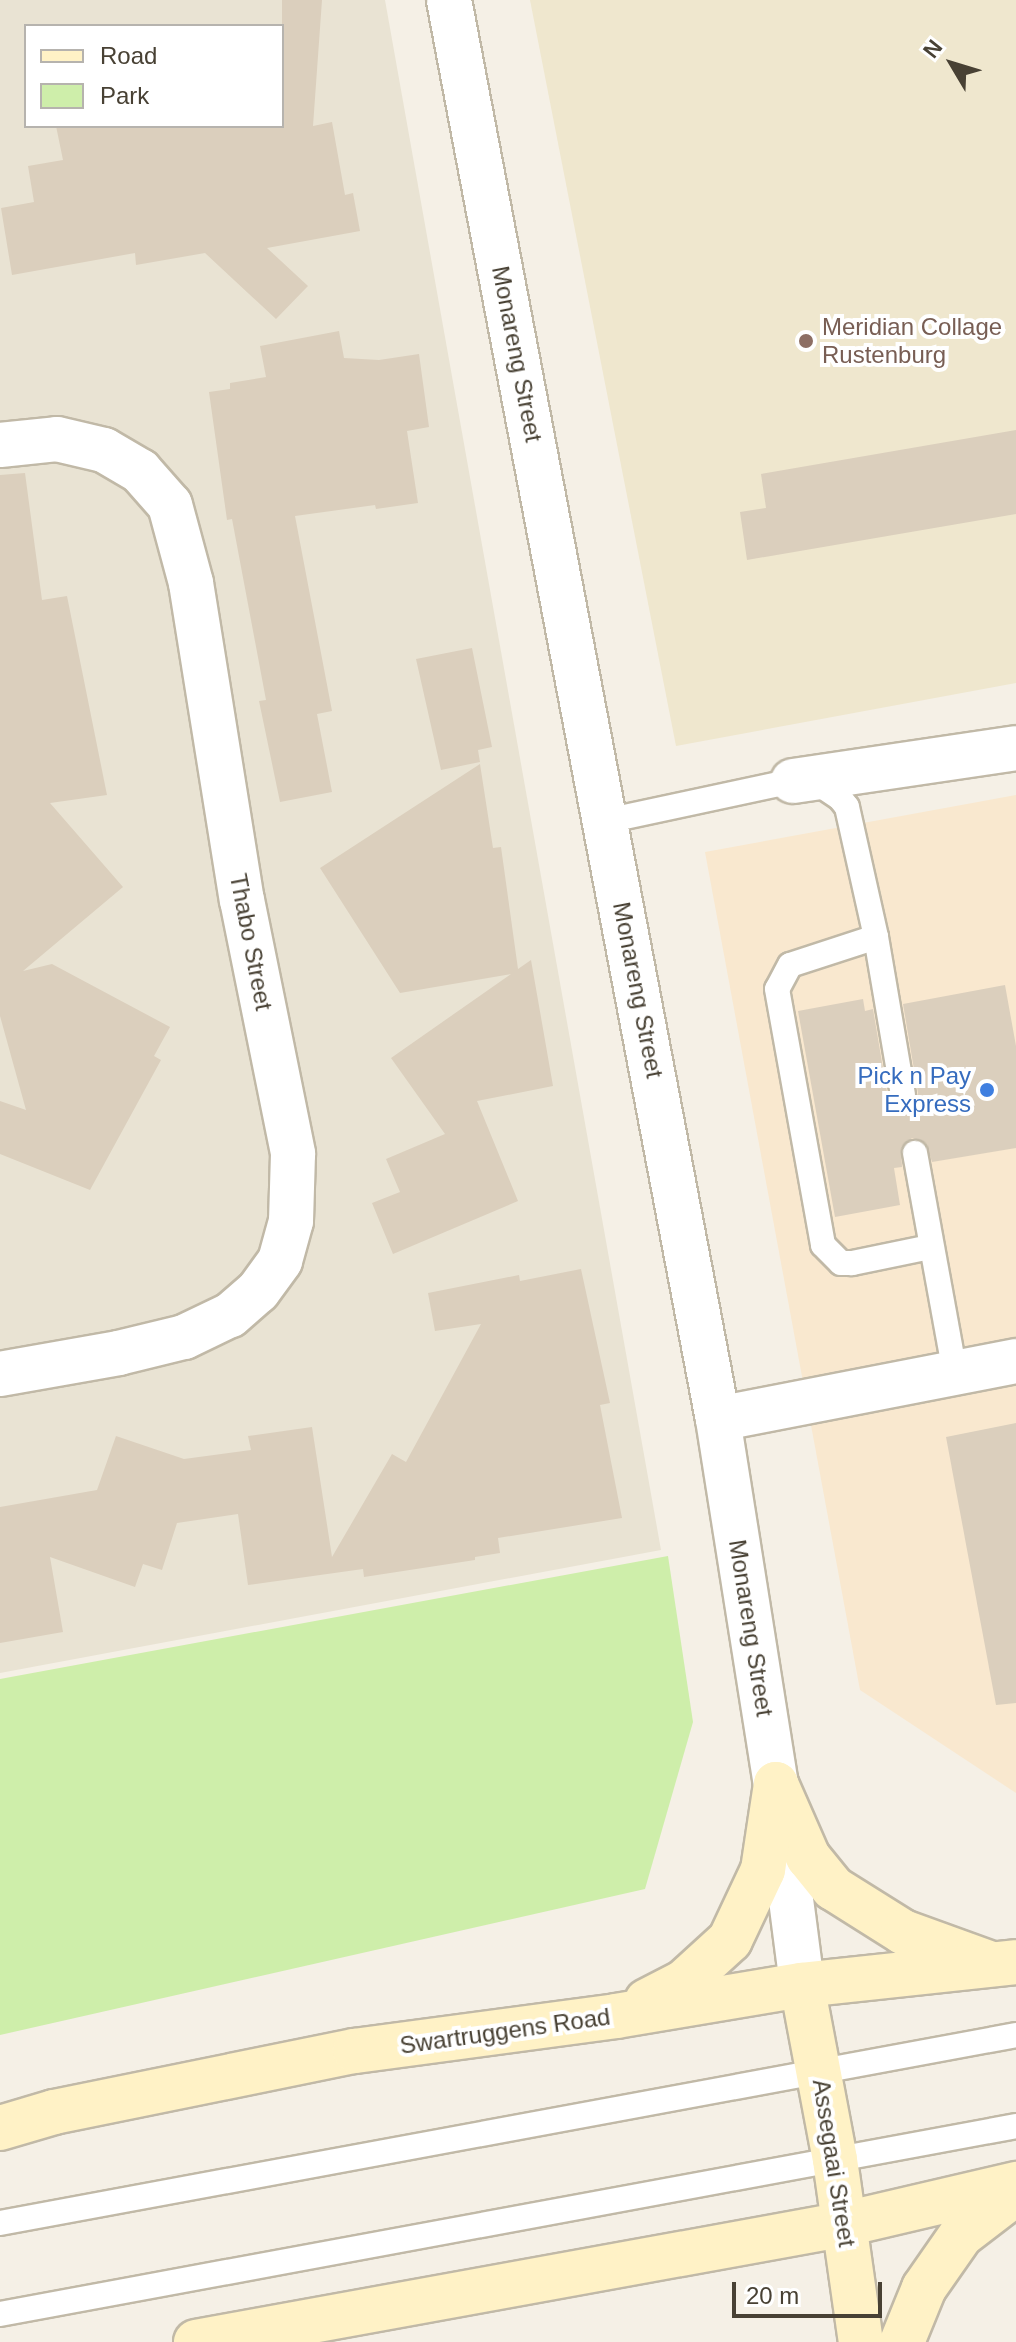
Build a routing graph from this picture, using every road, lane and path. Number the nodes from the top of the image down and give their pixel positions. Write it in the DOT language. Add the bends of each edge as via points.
graph roads {
  1 [pos="449,0"];
  2 [pos="0,445"];
  3 [pos="1016,748"];
  4 [pos="793,781"];
  5 [pos="606,821"];
  6 [pos="876,937"];
  7 [pos="903,1095"];
  8 [pos="915,1153"];
  9 [pos="930,1247"];
  10 [pos="1016,1361"];
  11 [pos="955,1373"];
  12 [pos="0,1374"];
  13 [pos="718,1419"];
  14 [pos="776,1784"];
  15 [pos="1006,1964"];
  16 [pos="802,1985"];
  17 [pos="616,2016"];
  18 [pos="1016,2035"];
  19 [pos="819,2073"];
  20 [pos="1016,2126"];
  21 [pos="0,2128"];
  22 [pos="835,2160"];
  23 [pos="1016,2184"];
  24 [pos="1016,2193"];
  25 [pos="0,2223"];
  26 [pos="845,2224"];
  27 [pos="0,2314"];
  28 [pos="196,2342"];
  29 [pos="861,2342"];
  30 [pos="902,2342"];
  1 -- 5 [label="street, Monareng Street"];
  2 -- 12 [label="street, Thabo Street" via="57,439 104,450 140,471 170,505 191,583 242,900 293,1154 291,1221 280,1261 258,1291 230,1315 171,1340"];
  3 -- 4 [label="street"];
  4 -- 5 [label="lane"];
  4 -- 6 [label="lane" via="825,788 847,807"];
  5 -- 13 [label="street, Monareng Street"];
  6 -- 7 [label="lane"];
  6 -- 9 [label="lane" via="790,965 777,989 823,1245 841,1263"];
  8 -- 9 [label="lane"];
  9 -- 11 [label="lane"];
  10 -- 11 [label="street"];
  11 -- 13 [label="street"];
  13 -- 14 [label="street, Monareng Street"];
  14 -- 15 [label="main road" via="808,1857 833,1888 903,1932"];
  14 -- 16 [label="street, Monareng Street"];
  14 -- 17 [label="main road" via="763,1870 730,1940 684,1982"];
  15 -- 16 [label="main road, Swartruggens Road"];
  16 -- 17 [label="main road, Swartruggens Road"];
  16 -- 19 [label="main road, Assegaai Street"];
  17 -- 21 [label="main road, Swartruggens Road" via="355,2051 54,2112"];
  18 -- 19 [label="lane"];
  19 -- 22 [label="main road, Assegaai Street"];
  19 -- 25 [label="lane"];
  20 -- 22 [label="lane"];
  22 -- 26 [label="main road, Assegaai Street"];
  22 -- 27 [label="lane"];
  23 -- 26 [label="main road"];
  24 -- 30 [label="main road" via="961,2235 924,2288"];
  26 -- 28 [label="main road"];
  26 -- 29 [label="main road, Assegaai Street"];
}
